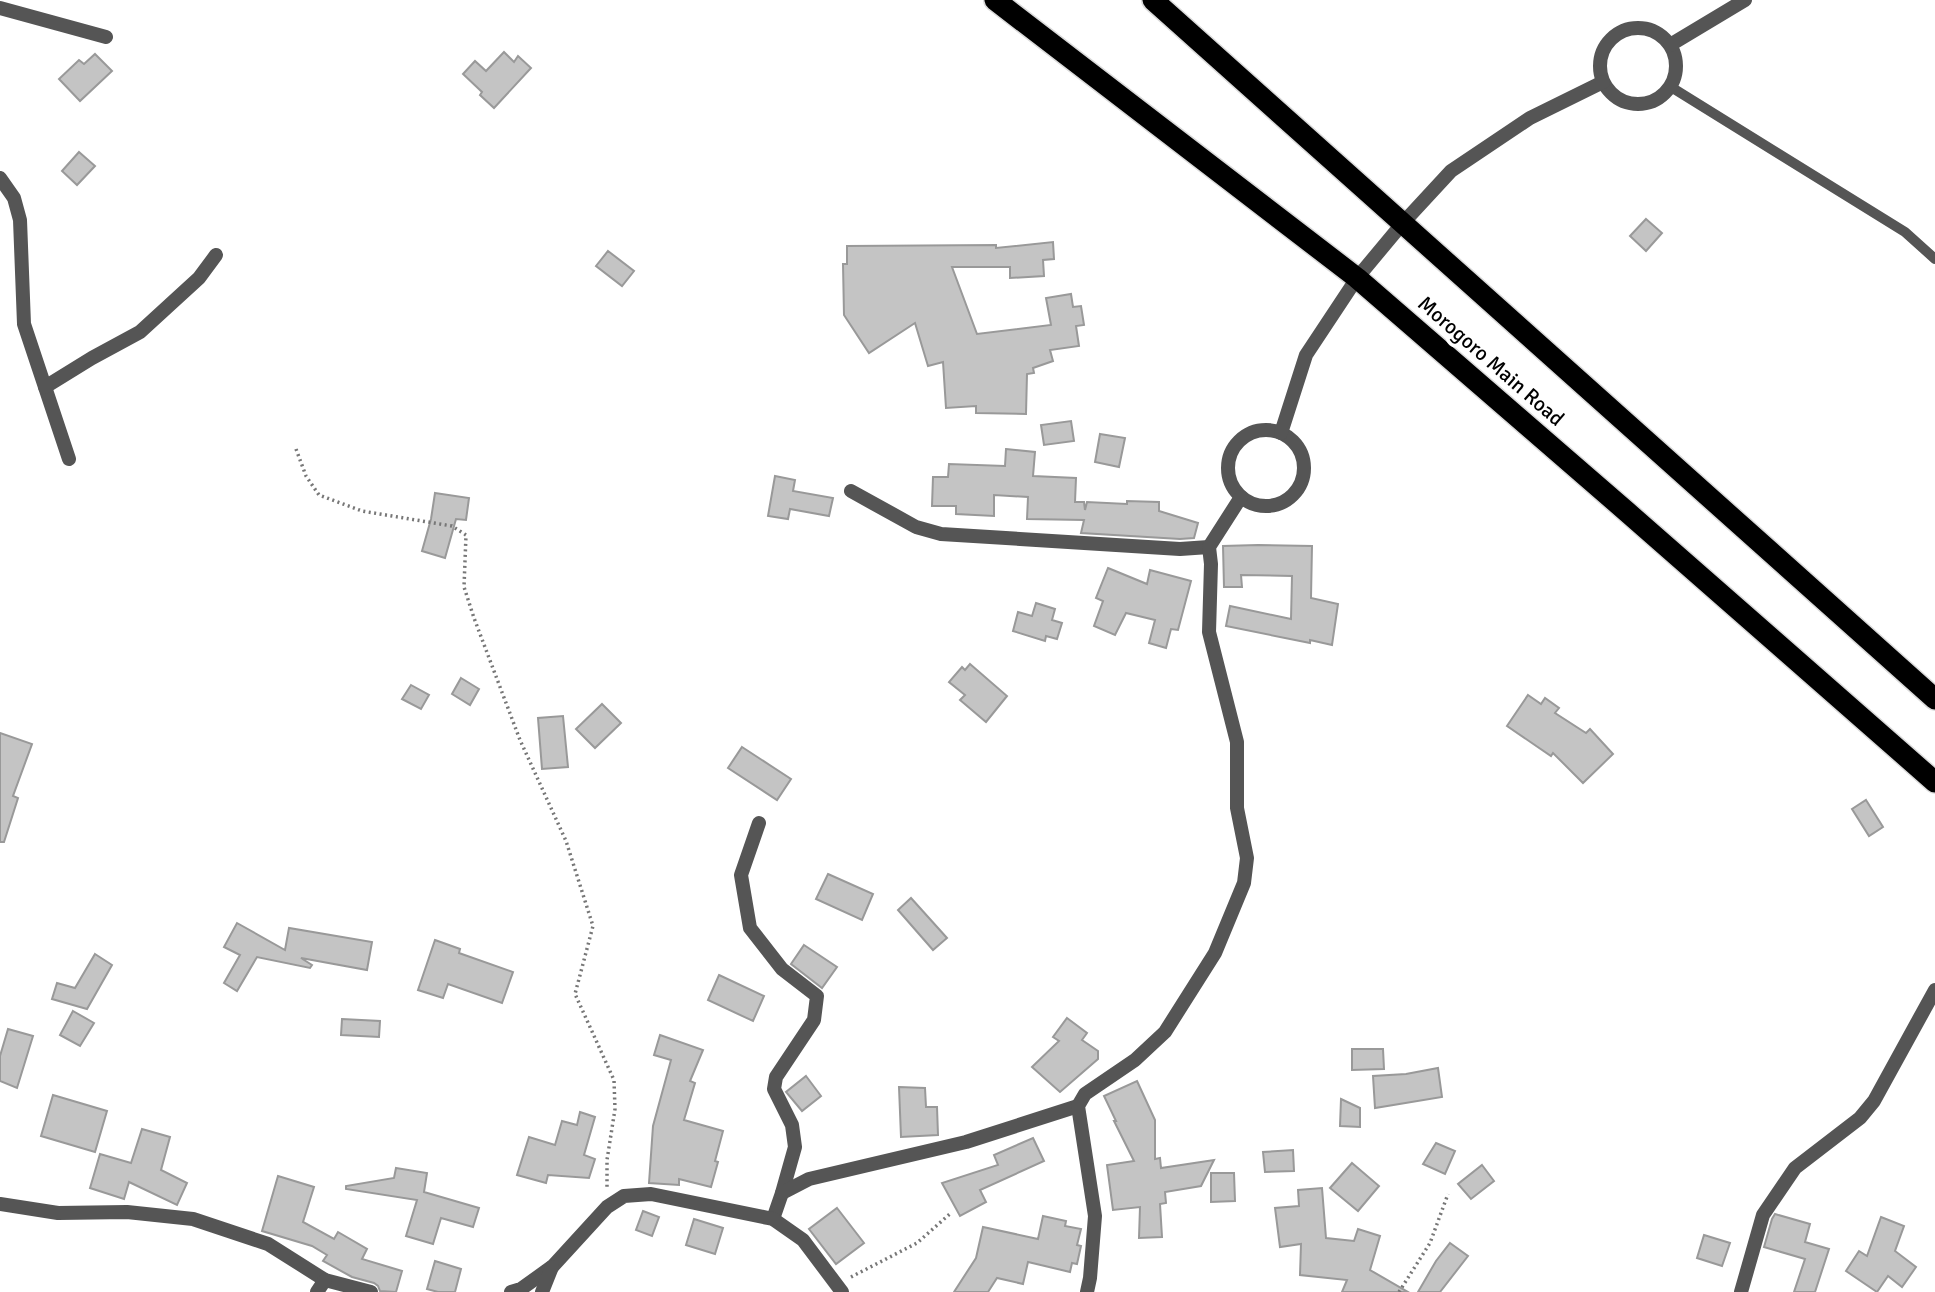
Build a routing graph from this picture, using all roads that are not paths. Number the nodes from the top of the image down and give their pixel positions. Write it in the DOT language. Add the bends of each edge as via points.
graph roads {
  1 [pos="995,0"];
  2 [pos="1153,0"];
  3 [pos="1745,0"];
  4 [pos="0,8"];
  5 [pos="106,37"];
  6 [pos="1670,45"];
  7 [pos="1603,82"];
  8 [pos="1671,86"];
  9 [pos="0,178"];
  10 [pos="1402,224"];
  11 [pos="216,255"];
  12 [pos="1935,259"];
  13 [pos="1357,278"];
  14 [pos="45,387"];
  15 [pos="1281,433"];
  16 [pos="69,459"];
  17 [pos="851,491"];
  18 [pos="1241,497"];
  19 [pos="1209,547"];
  20 [pos="1935,699"];
  21 [pos="1935,782"];
  22 [pos="759,823"];
  23 [pos="1935,990"];
  24 [pos="1078,1106"];
  25 [pos="782,1193"];
  26 [pos="0,1204"];
  27 [pos="773,1220"];
  28 [pos="553,1266"];
  29 [pos="321,1286"];
  30 [pos="840,1289"];
  31 [pos="371,1292"];
  32 [pos="511,1292"];
  33 [pos="542,1292"];
  34 [pos="1087,1292"];
  35 [pos="1741,1292"];
  1 -- 13 [label="highway, Morogoro Main Road"];
  2 -- 10 [label="highway, Morogoro Main Road"];
  3 -- 6 [label="street"];
  4 -- 5 [label="street"];
  6 -- 7 [label="street" via="1654,31 1622,31 1605,46 1599,66"];
  6 -- 8 [label="street" via="1676,66"];
  7 -- 8 [label="street" via="1613,95 1633,104 1654,101"];
  7 -- 10 [label="street" via="1530,118 1451,171"];
  8 -- 12 [label="lane" via="1905,232"];
  9 -- 14 [label="street" via="14,198 20,220 24,324"];
  10 -- 13 [label="street"];
  10 -- 20 [label="highway, Morogoro Main Road"];
  11 -- 14 [label="street" via="200,278 141,332"];
  13 -- 15 [label="street" via="1306,355"];
  13 -- 21 [label="highway, Morogoro Main Road"];
  14 -- 16 [label="street"];
  15 -- 18 [label="street" via="1260,430 1240,439 1234,448 1228,458 1229,479"];
  15 -- 18 [label="street" via="1303,457 1298,489 1272,506"];
  17 -- 19 [label="street" via="916,527 941,534"];
  18 -- 19 [label="street"];
  19 -- 24 [label="street" via="1209,632 1237,742 1237,808 1247,858 1244,883 1215,953 1165,1032 1135,1060 1085,1094"];
  22 -- 25 [label="street" via="740,875 750,929 782,969 817,996 814,1020 776,1077 774,1089 792,1125 795,1147"];
  23 -- 35 [label="street" via="1874,1101 1860,1118 1795,1168 1763,1215"];
  24 -- 25 [label="street" via="966,1142 809,1179"];
  24 -- 34 [label="street" via="1095,1216"];
  25 -- 27 [label="street"];
  26 -- 29 [label="street" via="58,1213 127,1212 193,1219 268,1244"];
  27 -- 28 [label="street" via="651,1194 624,1196 607,1207"];
  27 -- 30 [label="street" via="803,1240"];
  28 -- 32 [label="street"];
  28 -- 33 [label="street"];
  29 -- 31 [label="street"];
}
